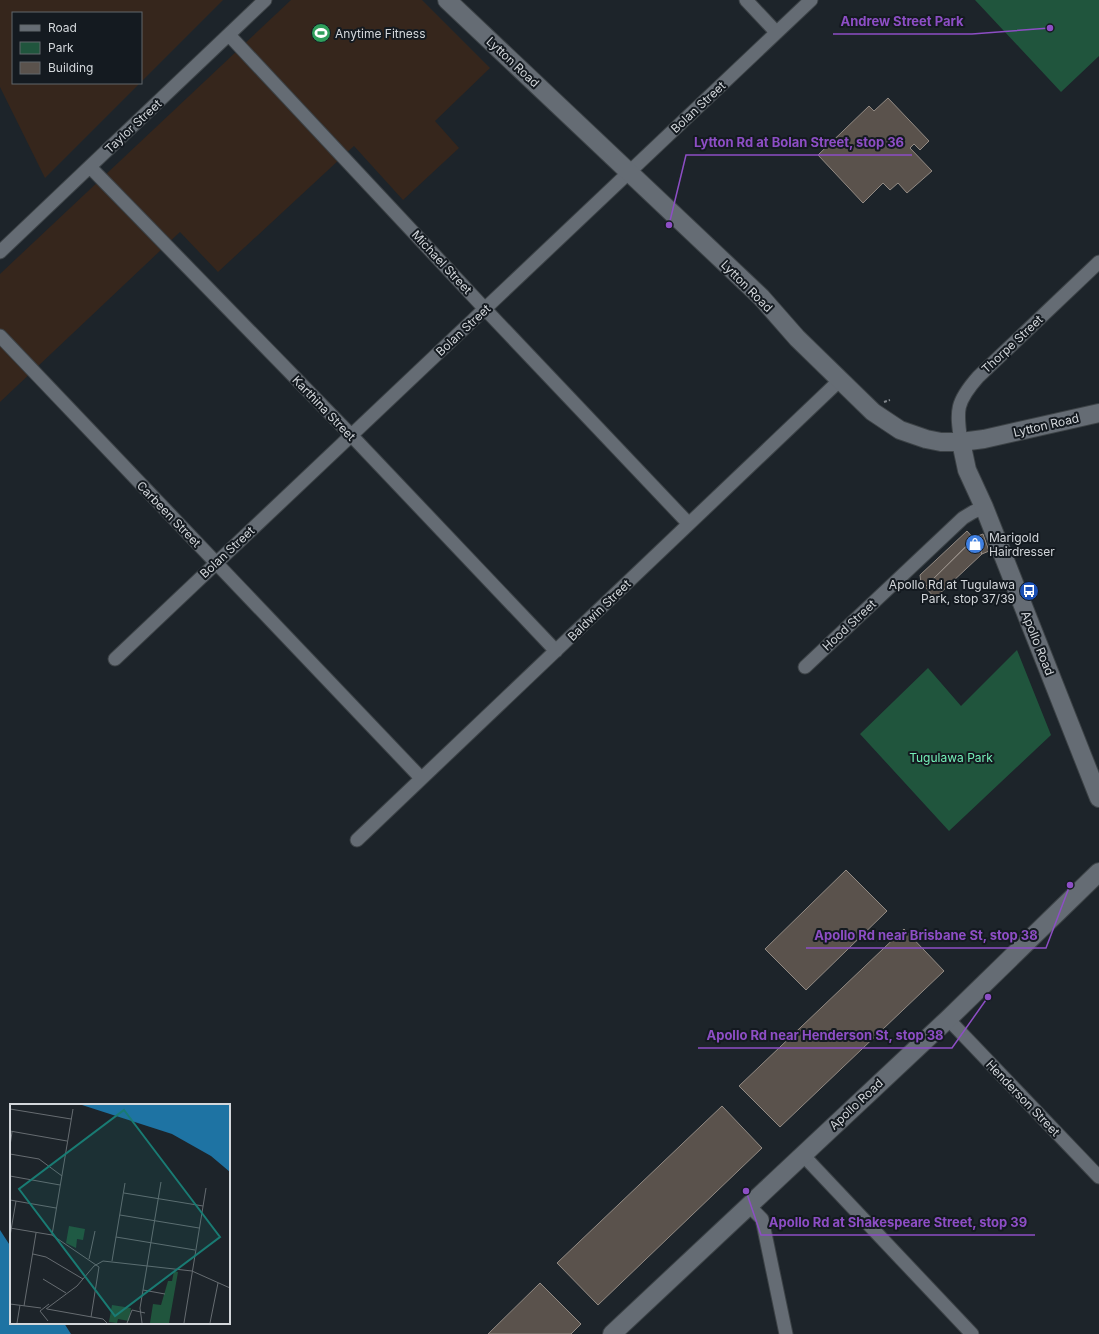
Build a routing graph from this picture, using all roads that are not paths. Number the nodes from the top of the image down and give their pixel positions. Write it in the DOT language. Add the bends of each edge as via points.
graph roads {
  1 [pos="265,0"];
  2 [pos="448,0"];
  3 [pos="746,0"];
  4 [pos="811,0"];
  5 [pos="776,32"];
  6 [pos="229,35"];
  7 [pos="90,167"];
  8 [pos="629,172"];
  9 [pos="0,252"];
  10 [pos="1099,262"];
  11 [pos="485,309"];
  12 [pos="0,336"];
  13 [pos="840,380"];
  14 [pos="1099,413"];
  15 [pos="351,435"];
  16 [pos="961,442"];
  17 [pos="984,507"];
  18 [pos="688,523"];
  19 [pos="216,563"];
  20 [pos="556,652"];
  21 [pos="115,658"];
  22 [pos="805,667"];
  23 [pos="421,778"];
  24 [pos="1099,798"];
  25 [pos="357,840"];
  26 [pos="1099,872"];
  27 [pos="948,1019"];
  28 [pos="802,1154"];
  29 [pos="1099,1177"];
  30 [pos="748,1205"];
  31 [pos="612,1334"];
  32 [pos="786,1334"];
  33 [pos="972,1334"];
  1 -- 6 [label="street, Taylor Street"];
  2 -- 8 [label="street, Lytton Road"];
  3 -- 5 [label="street"];
  4 -- 5 [label="street, Bolan Street"];
  5 -- 8 [label="street, Bolan Street"];
  6 -- 7 [label="street, Taylor Street"];
  6 -- 11 [label="street, Michael Street"];
  7 -- 9 [label="street, Taylor Street"];
  7 -- 15 [label="street, Karthina Street"];
  8 -- 11 [label="street, Bolan Street"];
  8 -- 13 [label="street, Lytton Road" via="761,297 797,338"];
  10 -- 16 [label="street, Thorpe Street" via="966,391 959,405 957,419"];
  11 -- 15 [label="street, Bolan Street"];
  11 -- 18 [label="street, Michael Street"];
  12 -- 19 [label="street, Carbeen Street"];
  13 -- 16 [label="street, Lytton Road" via="873,412 900,430 941,442"];
  13 -- 18 [label="street, Baldwin Street"];
  14 -- 16 [label="street, Lytton Road"];
  15 -- 19 [label="street, Bolan Street"];
  15 -- 20 [label="street, Karthina Street"];
  16 -- 17 [label="street, Apollo Road" via="967,470"];
  17 -- 22 [label="street, Hood Street" via="963,518"];
  17 -- 24 [label="street, Apollo Road"];
  18 -- 20 [label="street, Baldwin Street"];
  19 -- 21 [label="street, Bolan Street"];
  19 -- 23 [label="street, Carbeen Street"];
  20 -- 23 [label="street, Baldwin Street"];
  23 -- 25 [label="street, Baldwin Street"];
  26 -- 27 [label="street, Apollo Road"];
  27 -- 28 [label="street, Apollo Road"];
  27 -- 29 [label="street, Henderson Street"];
  28 -- 30 [label="street, Apollo Road"];
  28 -- 33 [label="street"];
  30 -- 31 [label="street, Apollo Road"];
  30 -- 32 [label="street" via="762,1219"];
}
